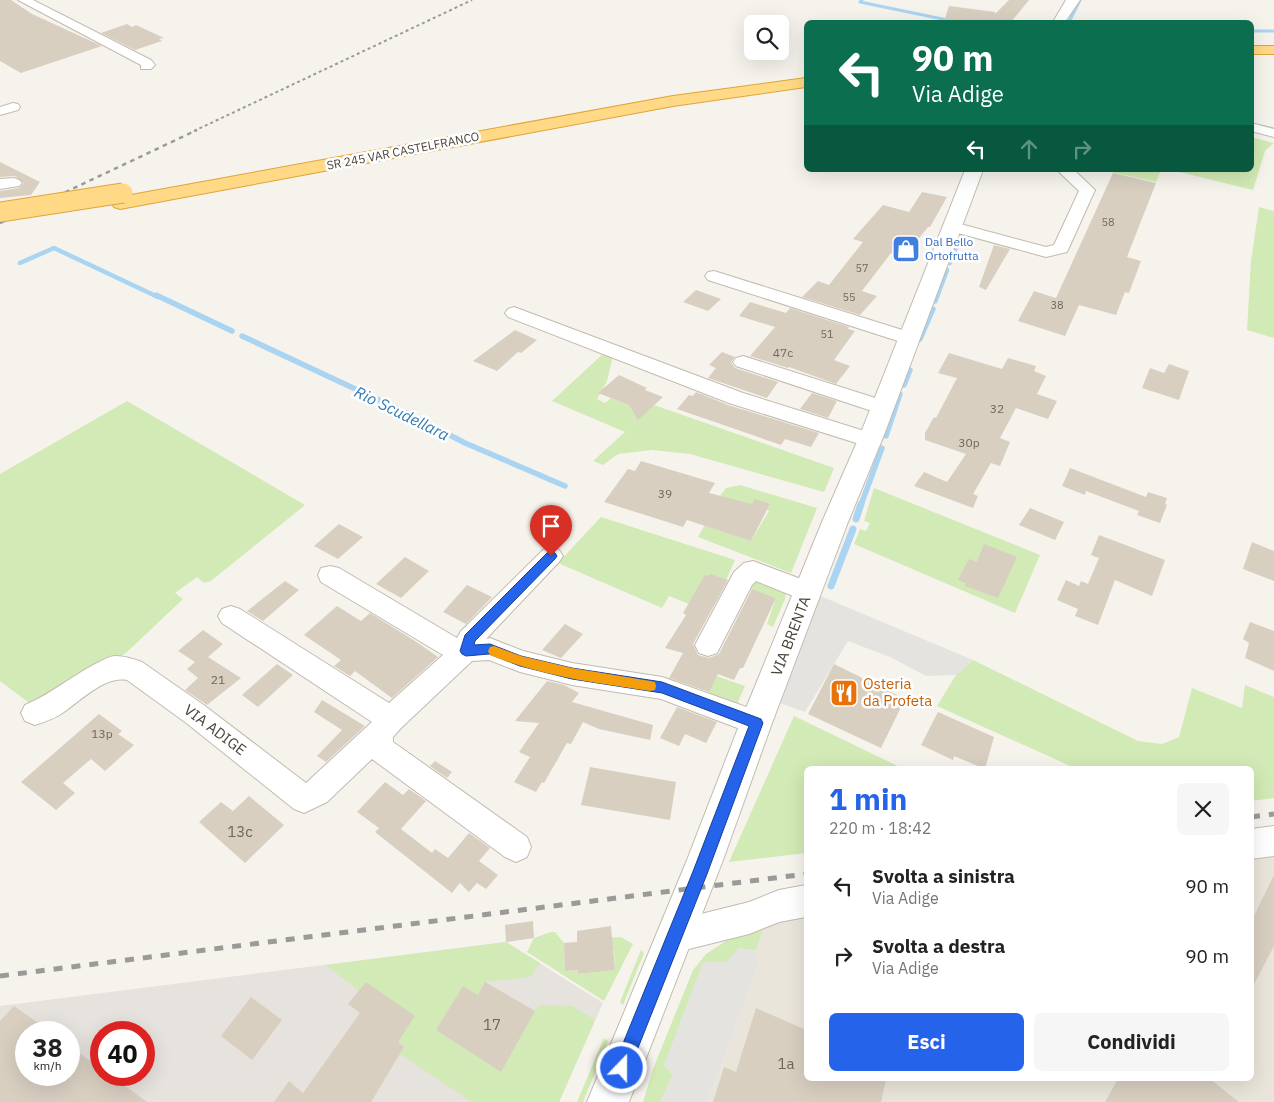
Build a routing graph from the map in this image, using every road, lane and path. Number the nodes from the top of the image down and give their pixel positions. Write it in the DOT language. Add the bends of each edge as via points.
graph roads {
  1 [pos="24,0"];
  2 [pos="1072,0"];
  3 [pos="1060,20"];
  4 [pos="1254,44"];
  5 [pos="1274,44"];
  6 [pos="1254,50"];
  7 [pos="1274,50"];
  8 [pos="146,66"];
  9 [pos="804,75"];
  10 [pos="804,82"];
  11 [pos="744,87"];
  12 [pos="1254,128"];
  13 [pos="1274,133"];
  14 [pos="973,172"];
  15 [pos="1067,172"];
  16 [pos="122,198"];
  17 [pos="0,212"];
  18 [pos="0,221"];
  19 [pos="953,227"];
  20 [pos="714,276"];
  21 [pos="514,313"];
  22 [pos="907,340"];
  23 [pos="743,362"];
  24 [pos="881,407"];
  25 [pos="869,440"];
  26 [pos="551,556"];
  27 [pos="330,575"];
  28 [pos="808,592"];
  29 [pos="231,616"];
  30 [pos="708,645"];
  31 [pos="466,651"];
  32 [pos="35,712"];
  33 [pos="756,723"];
  34 [pos="385,726"];
  35 [pos="1274,841"];
  36 [pos="1254,844"];
  37 [pos="516,847"];
  38 [pos="804,901"];
  39 [pos="674,937"];
  40 [pos="608,1102"];
  1 -- 8 [label="street" via="147,62"];
  2 -- 3 [label="street"];
  4 -- 5 [label="highway"];
  6 -- 7 [label="highway"];
  9 -- 11 [label="highway, SR 245 VAR CASTELFRANCO"];
  10 -- 11 [label="highway, SR 245 VAR CASTELFRANCO"];
  11 -- 16 [label="highway, SR 245 VAR CASTELFRANCO"];
  12 -- 13 [label="street"];
  14 -- 19 [label="street, VIA BRENTA"];
  15 -- 19 [label="street" via="1087,190 1061,248 1046,252"];
  16 -- 17 [label="highway, SR 245 VAR CASTELFRANCO, bridge"];
  16 -- 18 [label="highway, SR 245 VAR CASTELFRANCO"];
  19 -- 22 [label="street, VIA BRENTA"];
  20 -- 22 [label="street"];
  21 -- 25 [label="street" via="692,382 818,426"];
  22 -- 24 [label="street, VIA BRENTA"];
  23 -- 24 [label="street"];
  24 -- 25 [label="street, VIA BRENTA"];
  25 -- 28 [label="street, VIA BRENTA"];
  26 -- 31 [label="street, VIA ADIGE" via="470,638"];
  27 -- 31 [label="street" via="447,646"];
  28 -- 30 [label="street" via="753,570 743,579"];
  28 -- 33 [label="street, VIA BRENTA"];
  29 -- 34 [label="street"];
  31 -- 33 [label="street" via="490,649 520,661 572,674 662,688"];
  31 -- 34 [label="street, VIA ADIGE"];
  32 -- 34 [label="street, VIA ADIGE" via="50,707 87,681 115,667 133,670 304,799 318,792"];
  33 -- 39 [label="street, VIA BRENTA"];
  34 -- 37 [label="street" via="380,748"];
  35 -- 36 [label="street"];
  38 -- 39 [label="street"];
  39 -- 40 [label="street, VIA BRENTA"];
}
